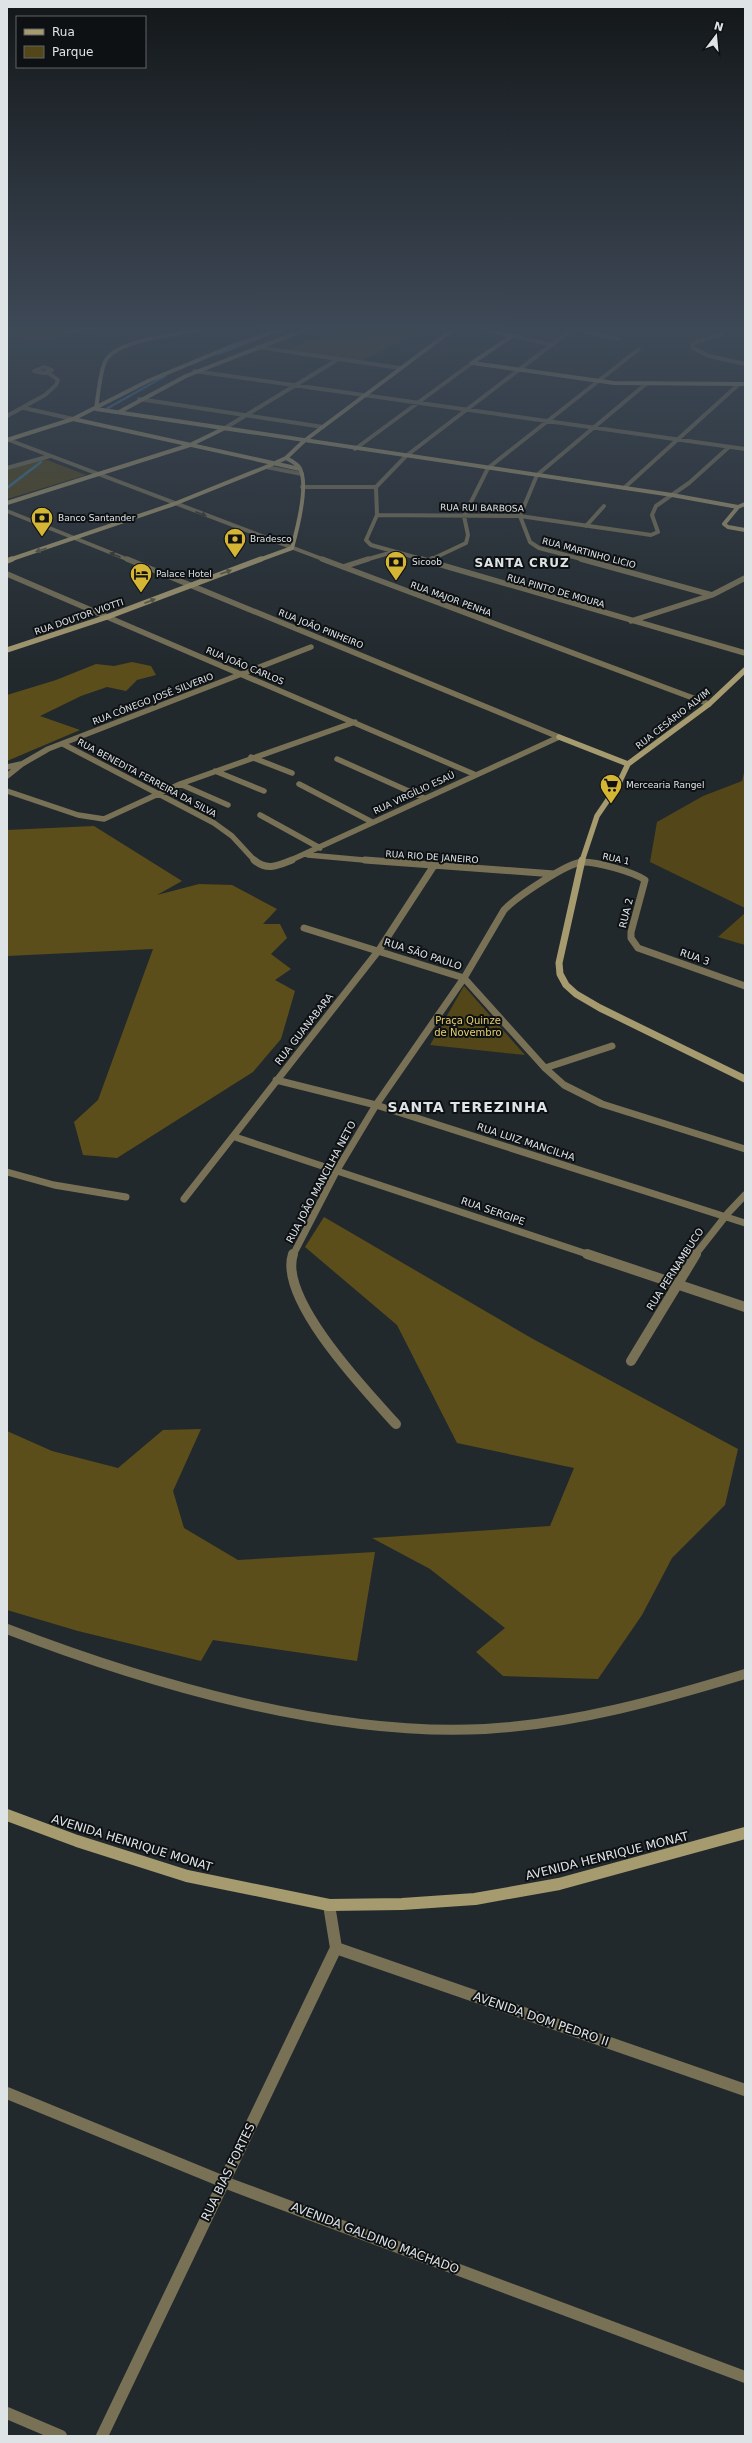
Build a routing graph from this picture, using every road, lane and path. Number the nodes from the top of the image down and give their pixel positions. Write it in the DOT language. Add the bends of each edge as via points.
graph roads {
  1 [pos="19,444"];
  2 [pos="186,444"];
  3 [pos="301,444"];
  4 [pos="323,444"];
  5 [pos="362,444"];
  6 [pos="422,444"];
  7 [pos="519,444"];
  8 [pos="573,444"];
  9 [pos="673,444"];
  10 [pos="708,444"];
  11 [pos="190,445"];
  12 [pos="730,447"];
  13 [pos="355,449"];
  14 [pos="745,449"];
  15 [pos="50,456"];
  16 [pos="406,456"];
  17 [pos="286,458"];
  18 [pos="273,464"];
  19 [pos="266,467"];
  20 [pos="7,468"];
  21 [pos="488,468"];
  22 [pos="301,472"];
  23 [pos="99,474"];
  24 [pos="537,475"];
  25 [pos="302,487"];
  26 [pos="376,487"];
  27 [pos="624,488"];
  28 [pos="672,495"];
  29 [pos="7,503"];
  30 [pos="174,504"];
  31 [pos="745,504"];
  32 [pos="604,506"];
  33 [pos="738,507"];
  34 [pos="7,511"];
  35 [pos="377,515"];
  36 [pos="464,516"];
  37 [pos="520,516"];
  38 [pos="586,526"];
  39 [pos="745,530"];
  40 [pos="75,539"];
  41 [pos="292,548"];
  42 [pos="394,552"];
  43 [pos="7,561"];
  44 [pos="427,562"];
  45 [pos="343,567"];
  46 [pos="7,574"];
  47 [pos="745,578"];
  48 [pos="190,586"];
  49 [pos="712,594"];
  50 [pos="107,617"];
  51 [pos="630,621"];
  52 [pos="311,647"];
  53 [pos="7,650"];
  54 [pos="745,653"];
  55 [pos="745,670"];
  56 [pos="240,674"];
  57 [pos="708,704"];
  58 [pos="355,722"];
  59 [pos="559,737"];
  60 [pos="62,744"];
  61 [pos="251,757"];
  62 [pos="337,759"];
  63 [pos="22,764"];
  64 [pos="628,764"];
  65 [pos="7,767"];
  66 [pos="215,771"];
  67 [pos="292,773"];
  68 [pos="476,775"];
  69 [pos="7,776"];
  70 [pos="180,784"];
  71 [pos="299,784"];
  72 [pos="7,791"];
  73 [pos="264,791"];
  74 [pos="157,794"];
  75 [pos="424,798"];
  76 [pos="228,805"];
  77 [pos="260,815"];
  78 [pos="372,822"];
  79 [pos="320,848"];
  80 [pos="307,855"];
  81 [pos="582,862"];
  82 [pos="279,867"];
  83 [pos="433,867"];
  84 [pos="555,874"];
  85 [pos="645,880"];
  86 [pos="304,928"];
  87 [pos="638,948"];
  88 [pos="380,950"];
  89 [pos="464,978"];
  90 [pos="745,986"];
  91 [pos="612,1046"];
  92 [pos="545,1068"];
  93 [pos="745,1079"];
  94 [pos="276,1080"];
  95 [pos="376,1105"];
  96 [pos="235,1137"];
  97 [pos="745,1149"];
  98 [pos="337,1170"];
  99 [pos="7,1172"];
  100 [pos="745,1195"];
  101 [pos="126,1197"];
  102 [pos="184,1199"];
  103 [pos="724,1216"];
  104 [pos="745,1223"];
  105 [pos="677,1285"];
  106 [pos="745,1307"];
  107 [pos="631,1361"];
  108 [pos="396,1424"];
  109 [pos="7,1629"];
  110 [pos="745,1674"];
  111 [pos="7,1815"];
  112 [pos="745,1833"];
  113 [pos="329,1905"];
  114 [pos="336,1948"];
  115 [pos="745,2090"];
  116 [pos="7,2093"];
  117 [pos="224,2182"];
  118 [pos="745,2377"];
  119 [pos="7,2413"];
  120 [pos="61,2436"];
  121 [pos="102,2436"];
  1 -- 15 [label="street, RUA MAJOR PENHA"];
  2 -- 11 [label="street"];
  3 -- 17 [label="street"];
  4 -- 13 [label="street"];
  5 -- 13 [label="street"];
  6 -- 16 [label="street"];
  7 -- 21 [label="street"];
  8 -- 24 [label="street"];
  9 -- 27 [label="street"];
  10 -- 12 [label="street"];
  11 -- 18 [label="street"];
  11 -- 23 [label="street"];
  12 -- 14 [label="street"];
  12 -- 28 [label="street"];
  13 -- 16 [label="street"];
  15 -- 20 [label="street"];
  15 -- 23 [label="street, RUA MAJOR PENHA"];
  16 -- 21 [label="street"];
  16 -- 26 [label="street"];
  17 -- 18 [label="street"];
  17 -- 22 [label="street" via="296,464"];
  18 -- 19 [label="street"];
  18 -- 22 [label="street"];
  19 -- 22 [label="street"];
  19 -- 30 [label="street"];
  21 -- 24 [label="street"];
  21 -- 36 [label="street"];
  22 -- 25 [label="street"];
  23 -- 29 [label="street"];
  23 -- 30 [label="street, RUA MAJOR PENHA"];
  24 -- 27 [label="street"];
  24 -- 37 [label="street"];
  25 -- 26 [label="street"];
  25 -- 41 [label="street"];
  26 -- 35 [label="street, RUA PINTO DE MOURA"];
  27 -- 28 [label="street"];
  28 -- 33 [label="street"];
  28 -- 38 [label="street, RUA RUI BARBOSA" via="660,502 652,511 658,532 640,535"];
  30 -- 40 [label="street"];
  30 -- 41 [label="street, RUA MAJOR PENHA, one-way"];
  31 -- 33 [label="street"];
  32 -- 38 [label="street"];
  33 -- 39 [label="street" via="724,523 728,527"];
  34 -- 40 [label="street, RUA JOÃO PINHEIRO"];
  35 -- 36 [label="street, RUA RUI BARBOSA"];
  35 -- 42 [label="street, RUA PINTO DE MOURA" via="366,540 371,545"];
  36 -- 37 [label="street, RUA RUI BARBOSA"];
  36 -- 44 [label="street" via="468,535 466,543"];
  37 -- 38 [label="street, RUA RUI BARBOSA"];
  37 -- 49 [label="street, RUA MARTINHO LICIO" via="530,542 539,548"];
  40 -- 43 [label="street, one-way"];
  48 -- 40 [label="street, RUA JOÃO PINHEIRO, one-way"];
  41 -- 45 [label="street, RUA MAJOR PENHA"];
  48 -- 41 [label="street, RUA DOUTOR VIOTTI, one-way"];
  42 -- 44 [label="street, RUA PINTO DE MOURA"];
  42 -- 45 [label="street"];
  44 -- 51 [label="street, RUA PINTO DE MOURA"];
  45 -- 57 [label="street, RUA MAJOR PENHA"];
  46 -- 50 [label="street, RUA JOÃO CARLOS"];
  47 -- 49 [label="street"];
  50 -- 48 [label="street, RUA DOUTOR VIOTTI, one-way"];
  48 -- 59 [label="street, RUA JOÃO PINHEIRO"];
  49 -- 51 [label="street"];
  50 -- 53 [label="street, RUA DOUTOR VIOTTI"];
  50 -- 56 [label="street, RUA JOÃO CARLOS"];
  51 -- 54 [label="street, RUA PINTO DE MOURA"];
  52 -- 56 [label="street, RUA CÔNEGO JOSÉ SILVERIO"];
  55 -- 57 [label="street, RUA CESÁRIO ALVIM"];
  56 -- 58 [label="street, RUA JOÃO CARLOS"];
  56 -- 60 [label="street, RUA CÔNEGO JOSÉ SILVERIO"];
  57 -- 64 [label="street, RUA CESÁRIO ALVIM"];
  58 -- 61 [label="street"];
  58 -- 68 [label="street, RUA JOÃO CARLOS"];
  59 -- 64 [label="street, RUA JOÃO PINHEIRO"];
  59 -- 68 [label="street, RUA VIRGÍLIO ESAÚ"];
  60 -- 63 [label="street, RUA CÔNEGO JOSÉ SILVERIO"];
  60 -- 74 [label="street, RUA BENEDITA FERREIRA DA SILVA"];
  61 -- 66 [label="street"];
  61 -- 67 [label="street"];
  62 -- 75 [label="street"];
  63 -- 65 [label="street"];
  63 -- 69 [label="street, RUA CÔNEGO JOSÉ SILVERIO"];
  64 -- 81 [label="street" via="618,785 597,816"];
  66 -- 70 [label="street"];
  66 -- 73 [label="street"];
  68 -- 75 [label="street, RUA VIRGÍLIO ESAÚ"];
  70 -- 74 [label="street"];
  70 -- 76 [label="street"];
  71 -- 78 [label="street"];
  72 -- 74 [label="street" via="99,819"];
  74 -- 82 [label="street, RUA BENEDITA FERREIRA DA SILVA" via="202,816 234,837 260,867"];
  75 -- 78 [label="street, RUA VIRGÍLIO ESAÚ"];
  77 -- 79 [label="street"];
  78 -- 79 [label="street, RUA VIRGÍLIO ESAÚ"];
  79 -- 80 [label="street, RUA VIRGÍLIO ESAÚ"];
  80 -- 82 [label="street, RUA VIRGÍLIO ESAÚ"];
  80 -- 83 [label="street, RUA RIO DE JANEIRO"];
  81 -- 84 [label="street, RUA JOÃO MANCILHA NETO"];
  81 -- 85 [label="street, RUA 1" via="636,873"];
  81 -- 93 [label="street" via="559,963 560,974 566,985 600,1008"];
  83 -- 84 [label="street, RUA RIO DE JANEIRO"];
  83 -- 88 [label="street, RUA GUANABARA"];
  84 -- 89 [label="street, RUA JOÃO MANCILHA NETO" via="525,891 504,910"];
  85 -- 87 [label="street, RUA 2" via="631,938"];
  86 -- 88 [label="street, RUA SÃO PAULO"];
  87 -- 90 [label="street, RUA 3"];
  88 -- 89 [label="street, RUA SÃO PAULO"];
  88 -- 94 [label="street, RUA GUANABARA"];
  89 -- 92 [label="street, RUA SÃO PAULO"];
  89 -- 95 [label="street, RUA JOÃO MANCILHA NETO"];
  91 -- 92 [label="street"];
  92 -- 97 [label="street, RUA SÃO PAULO" via="564,1085 602,1104"];
  94 -- 95 [label="street, RUA LUIZ MANCILHA"];
  94 -- 96 [label="street, RUA GUANABARA"];
  95 -- 98 [label="street, RUA JOÃO MANCILHA NETO"];
  95 -- 103 [label="street, RUA LUIZ MANCILHA"];
  96 -- 98 [label="street, RUA SERGIPE"];
  96 -- 102 [label="street, RUA GUANABARA"];
  98 -- 105 [label="street, RUA SERGIPE"];
  98 -- 108 [label="street, RUA JOÃO MANCILHA NETO" via="293,1256 290,1268 292,1280 304,1306 361,1386"];
  99 -- 101 [label="street" via="54,1185"];
  100 -- 103 [label="street, RUA PERNAMBUCO"];
  103 -- 104 [label="street, RUA LUIZ MANCILHA"];
  103 -- 105 [label="street, RUA PERNAMBUCO"];
  105 -- 106 [label="street, RUA SERGIPE"];
  105 -- 107 [label="street, RUA PERNAMBUCO"];
  109 -- 110 [label="street" via="69,1653 219,1696 324,1718 394,1729 509,1728 588,1716 665,1699"];
  111 -- 113 [label="street, AVENIDA HENRIQUE MONAT" via="77,1841 187,1876"];
  112 -- 113 [label="street, AVENIDA HENRIQUE MONAT" via="559,1884 476,1899"];
  113 -- 114 [label="street"];
  114 -- 115 [label="street, AVENIDA DOM PEDRO II"];
  114 -- 117 [label="street, RUA BIAS FORTES"];
  116 -- 117 [label="street, AVENIDA GALDINO MACHADO"];
  117 -- 118 [label="street, AVENIDA GALDINO MACHADO"];
  117 -- 121 [label="street, RUA BIAS FORTES"];
  119 -- 120 [label="street"];
}
